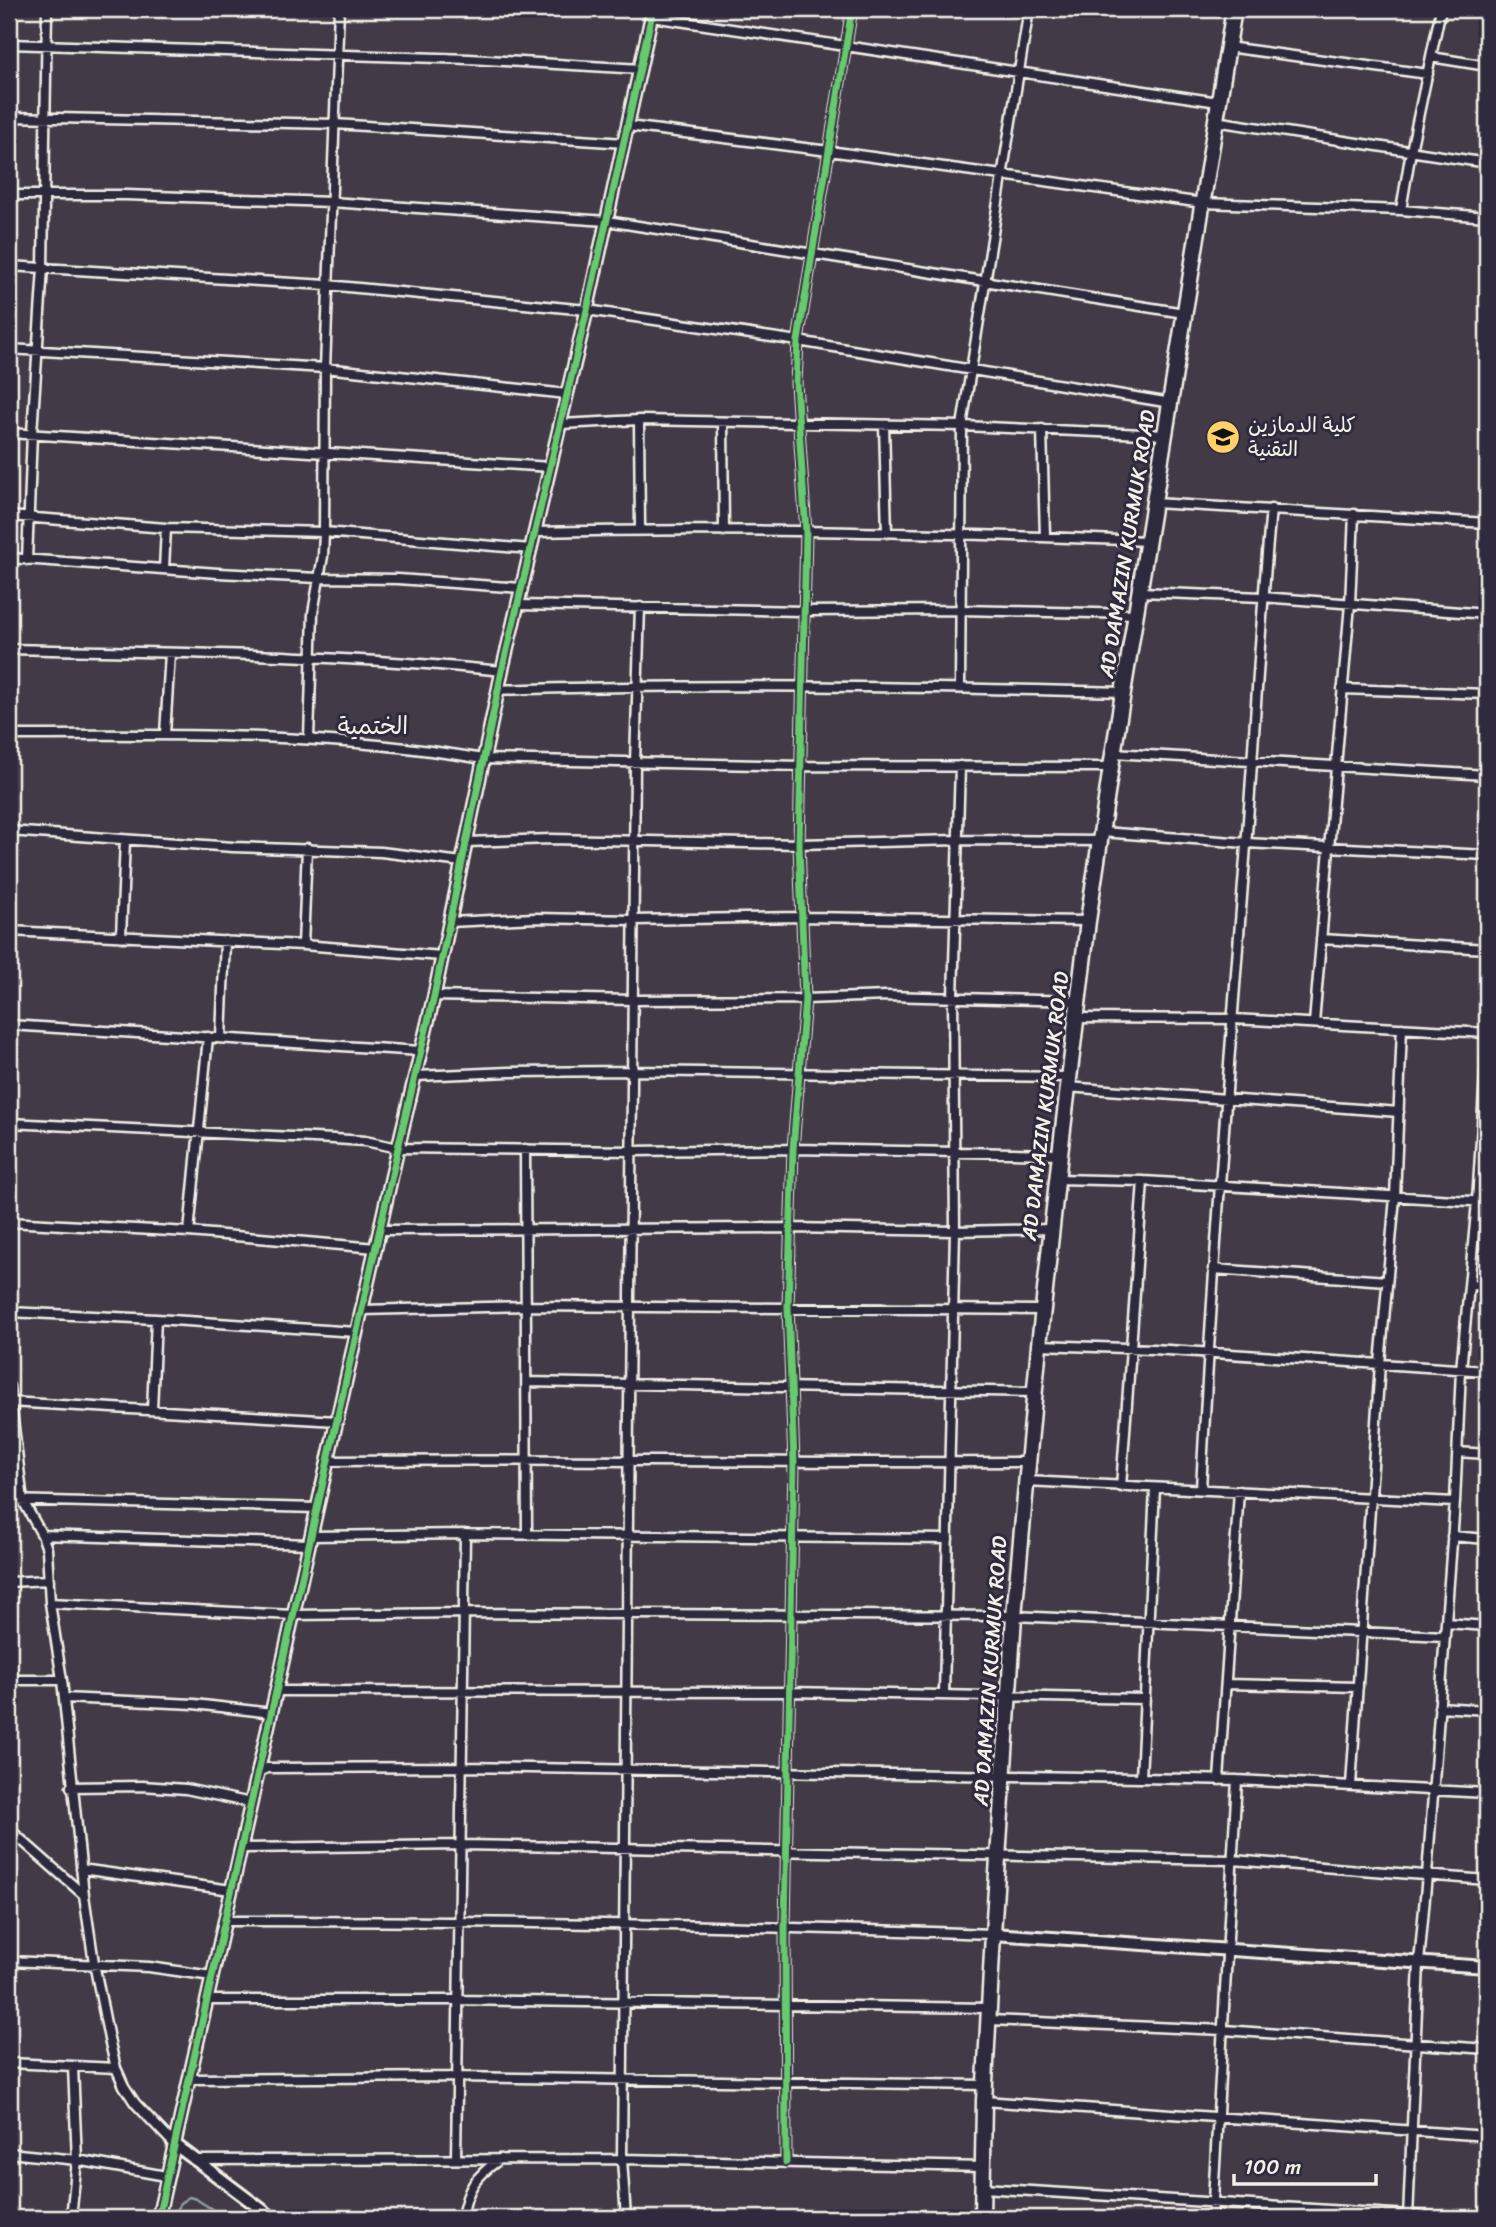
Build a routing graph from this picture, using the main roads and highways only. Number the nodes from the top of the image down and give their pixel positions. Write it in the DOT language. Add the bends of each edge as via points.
graph roads {
  1 [pos="1234,9"];
  2 [pos="982,2218"];
  1 -- 2 [label="highway, AD DAMAZIN KURMUK ROAD" via="1112,760 1059,1154 1014,1616 993,1934"];
}
